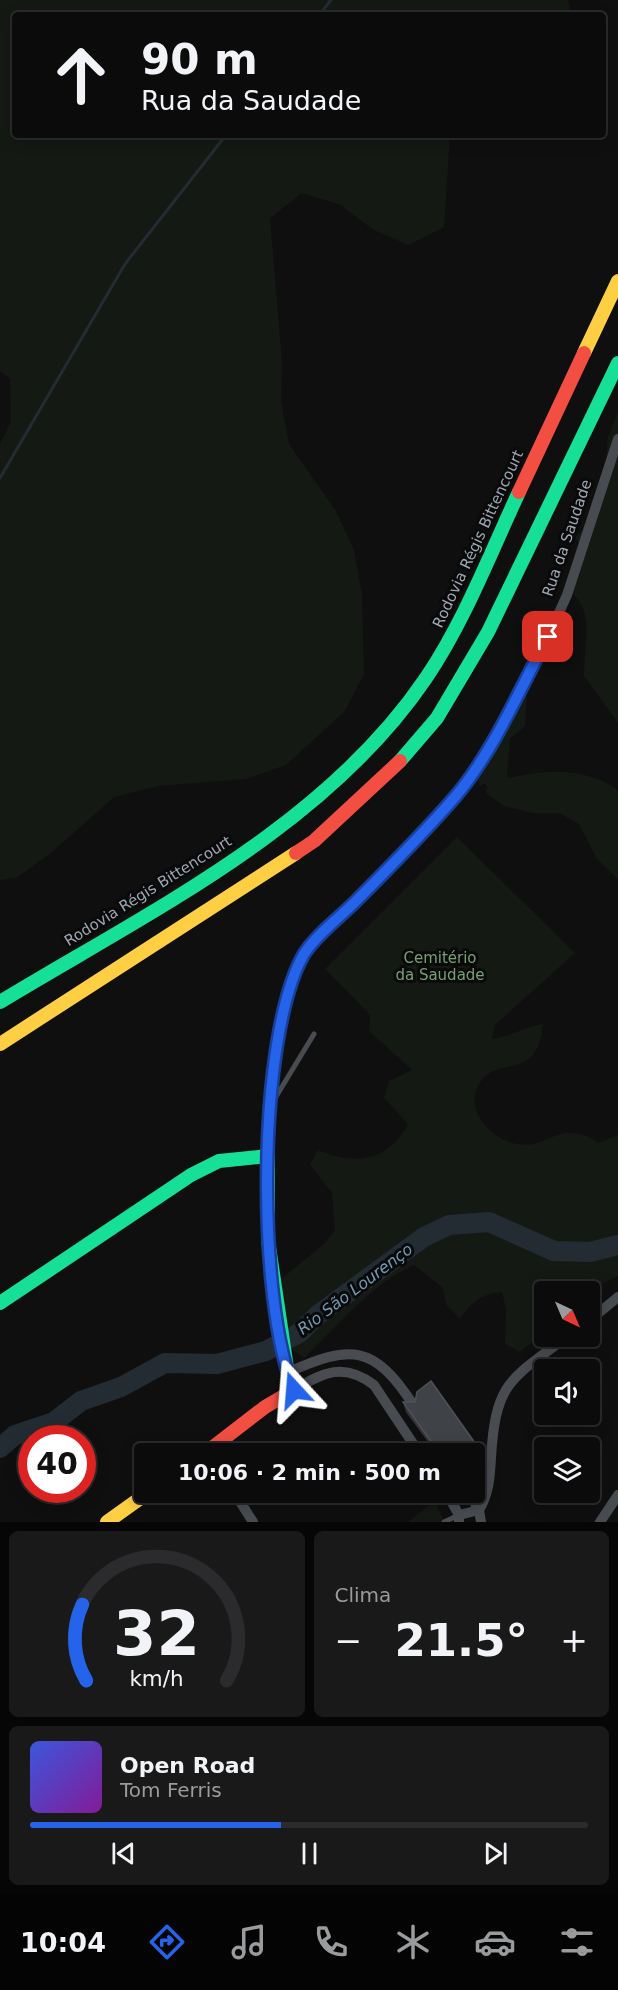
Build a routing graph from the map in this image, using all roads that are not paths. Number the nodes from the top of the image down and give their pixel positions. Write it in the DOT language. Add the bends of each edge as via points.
graph roads {
  1 [pos="618,281"];
  2 [pos="618,363"];
  3 [pos="618,439"];
  4 [pos="0,1002"];
  5 [pos="314,1034"];
  6 [pos="0,1044"];
  7 [pos="270,1107"];
  8 [pos="268,1156"];
  9 [pos="618,1297"];
  10 [pos="0,1303"];
  11 [pos="600,1312"];
  12 [pos="553,1347"];
  13 [pos="369,1358"];
  14 [pos="287,1373"];
  15 [pos="364,1377"];
  16 [pos="294,1390"];
  17 [pos="414,1406"];
  18 [pos="265,1407"];
  19 [pos="220,1443"];
  20 [pos="413,1443"];
  21 [pos="618,1495"];
  22 [pos="134,1503"];
  23 [pos="241,1503"];
  24 [pos="452,1503"];
  25 [pos="475,1503"];
  26 [pos="479,1510"];
  27 [pos="459,1518"];
  28 [pos="107,1522"];
  29 [pos="253,1522"];
  30 [pos="444,1522"];
  31 [pos="481,1522"];
  32 [pos="600,1522"];
  1 -- 4 [label="main road, Rodovia Régis Bittencourt" via="454,632 411,699 354,763 288,821 157,907"];
  2 -- 6 [label="main road" via="488,632 414,747 314,841"];
  3 -- 7 [label="street, Rua da Saudade" via="567,595 483,756 456,795 392,866 306,951 299,964 280,1029"];
  5 -- 7 [label="lane"];
  7 -- 8 [label="street, Rua da Saudade"];
  8 -- 10 [label="main road" via="219,1161 190,1175"];
  8 -- 14 [label="main road, Rua da Saudade" via="268,1240"];
  9 -- 11 [label="street"];
  12 -- 26 [label="street" via="515,1376 500,1397 493,1424 489,1485"];
  13 -- 14 [label="street" via="350,1353 323,1357"];
  13 -- 15 [label="street"];
  13 -- 17 [label="street" via="390,1375"];
  14 -- 16 [label="main road, Rua da Saudade"];
  14 -- 18 [label="main road"];
  15 -- 16 [label="street" via="336,1371 317,1376"];
  15 -- 20 [label="street" via="374,1385"];
  16 -- 18 [label="main road"];
  18 -- 19 [label="main road"];
  21 -- 32 [label="street"];
  22 -- 28 [label="main road"];
  23 -- 29 [label="street"];
  24 -- 27 [label="street"];
  25 -- 26 [label="street"];
  26 -- 27 [label="street"];
  26 -- 31 [label="street"];
  27 -- 30 [label="lane"];
}
